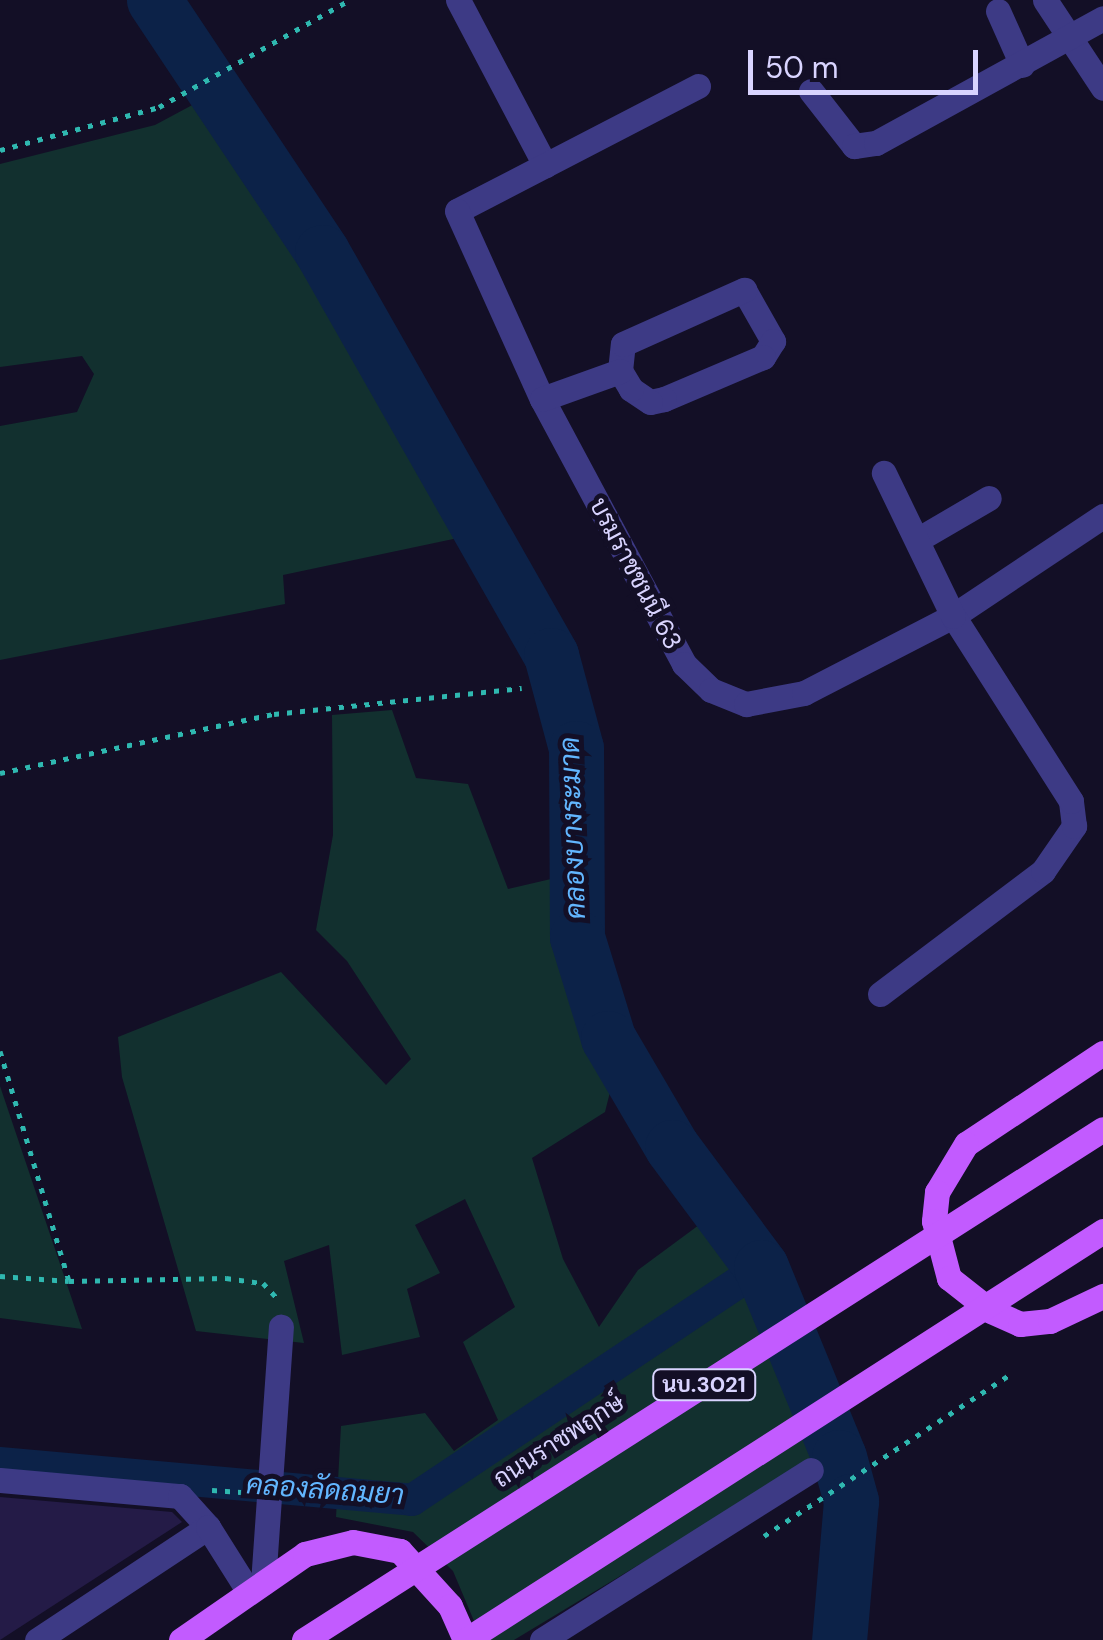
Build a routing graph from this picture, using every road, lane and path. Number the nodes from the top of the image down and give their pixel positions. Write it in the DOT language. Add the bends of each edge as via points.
graph roads {
  1 [pos="350,0"];
  2 [pos="458,0"];
  3 [pos="1045,0"];
  4 [pos="998,12"];
  5 [pos="1103,18"];
  6 [pos="1067,40"];
  7 [pos="1022,65"];
  8 [pos="698,86"];
  9 [pos="1103,88"];
  10 [pos="811,91"];
  11 [pos="0,150"];
  12 [pos="545,165"];
  13 [pos="620,371"];
  14 [pos="542,400"];
  15 [pos="884,473"];
  16 [pos="989,498"];
  17 [pos="1103,516"];
  18 [pos="917,540"];
  19 [pos="954,616"];
  20 [pos="522,688"];
  21 [pos="0,773"];
  22 [pos="880,994"];
  23 [pos="0,1050"];
  24 [pos="1103,1053"];
  25 [pos="1103,1129"];
  26 [pos="1103,1231"];
  27 [pos="0,1276"];
  28 [pos="69,1281"];
  29 [pos="1103,1296"];
  30 [pos="281,1327"];
  31 [pos="1011,1374"];
  32 [pos="811,1470"];
  33 [pos="0,1480"];
  34 [pos="787,1523"];
  35 [pos="208,1527"];
  36 [pos="256,1588"];
  37 [pos="37,1640"];
  38 [pos="182,1640"];
  39 [pos="304,1640"];
  40 [pos="466,1640"];
  41 [pos="542,1640"];
  1 -- 11 [label="path" via="159,107"];
  2 -- 12 [label="street"];
  3 -- 6 [label="street"];
  4 -- 7 [label="street"];
  5 -- 6 [label="street"];
  6 -- 7 [label="street"];
  6 -- 9 [label="street"];
  7 -- 10 [label="street" via="863,146 843,136"];
  8 -- 12 [label="street"];
  12 -- 14 [label="street, บรมราชชนนี 63" via="457,210"];
  13 -- 13 [label="street" via="632,337 733,292 752,296 773,341 763,358 664,399 640,398"];
  13 -- 14 [label="street"];
  14 -- 19 [label="street, บรมราชชนนี 63" via="662,631 711,690 746,704 773,702"];
  15 -- 18 [label="street"];
  16 -- 18 [label="street"];
  17 -- 19 [label="street, บรมราชชนนี 63"];
  18 -- 19 [label="street"];
  19 -- 22 [label="street" via="1071,801 1074,826 1042,871"];
  20 -- 21 [label="path" via="274,714"];
  23 -- 28 [label="path"];
  24 -- 29 [label="main road" via="966,1144 937,1192 934,1221 949,1278 1020,1324 1050,1321"];
  25 -- 39 [label="main road, ถนนราชพฤกษ์ / นบ.3021"];
  26 -- 40 [label="main road"];
  27 -- 28 [label="path"];
  28 -- 30 [label="path" via="263,1283 276,1292"];
  30 -- 36 [label="street" via="274,1460"];
  31 -- 34 [label="path"];
  32 -- 41 [label="street"];
  33 -- 35 [label="street" via="180,1496"];
  35 -- 36 [label="street"];
  35 -- 37 [label="street"];
  36 -- 38 [label="main road"];
  36 -- 40 [label="main road" via="328,1544 376,1544 400,1551 430,1579"];
}
